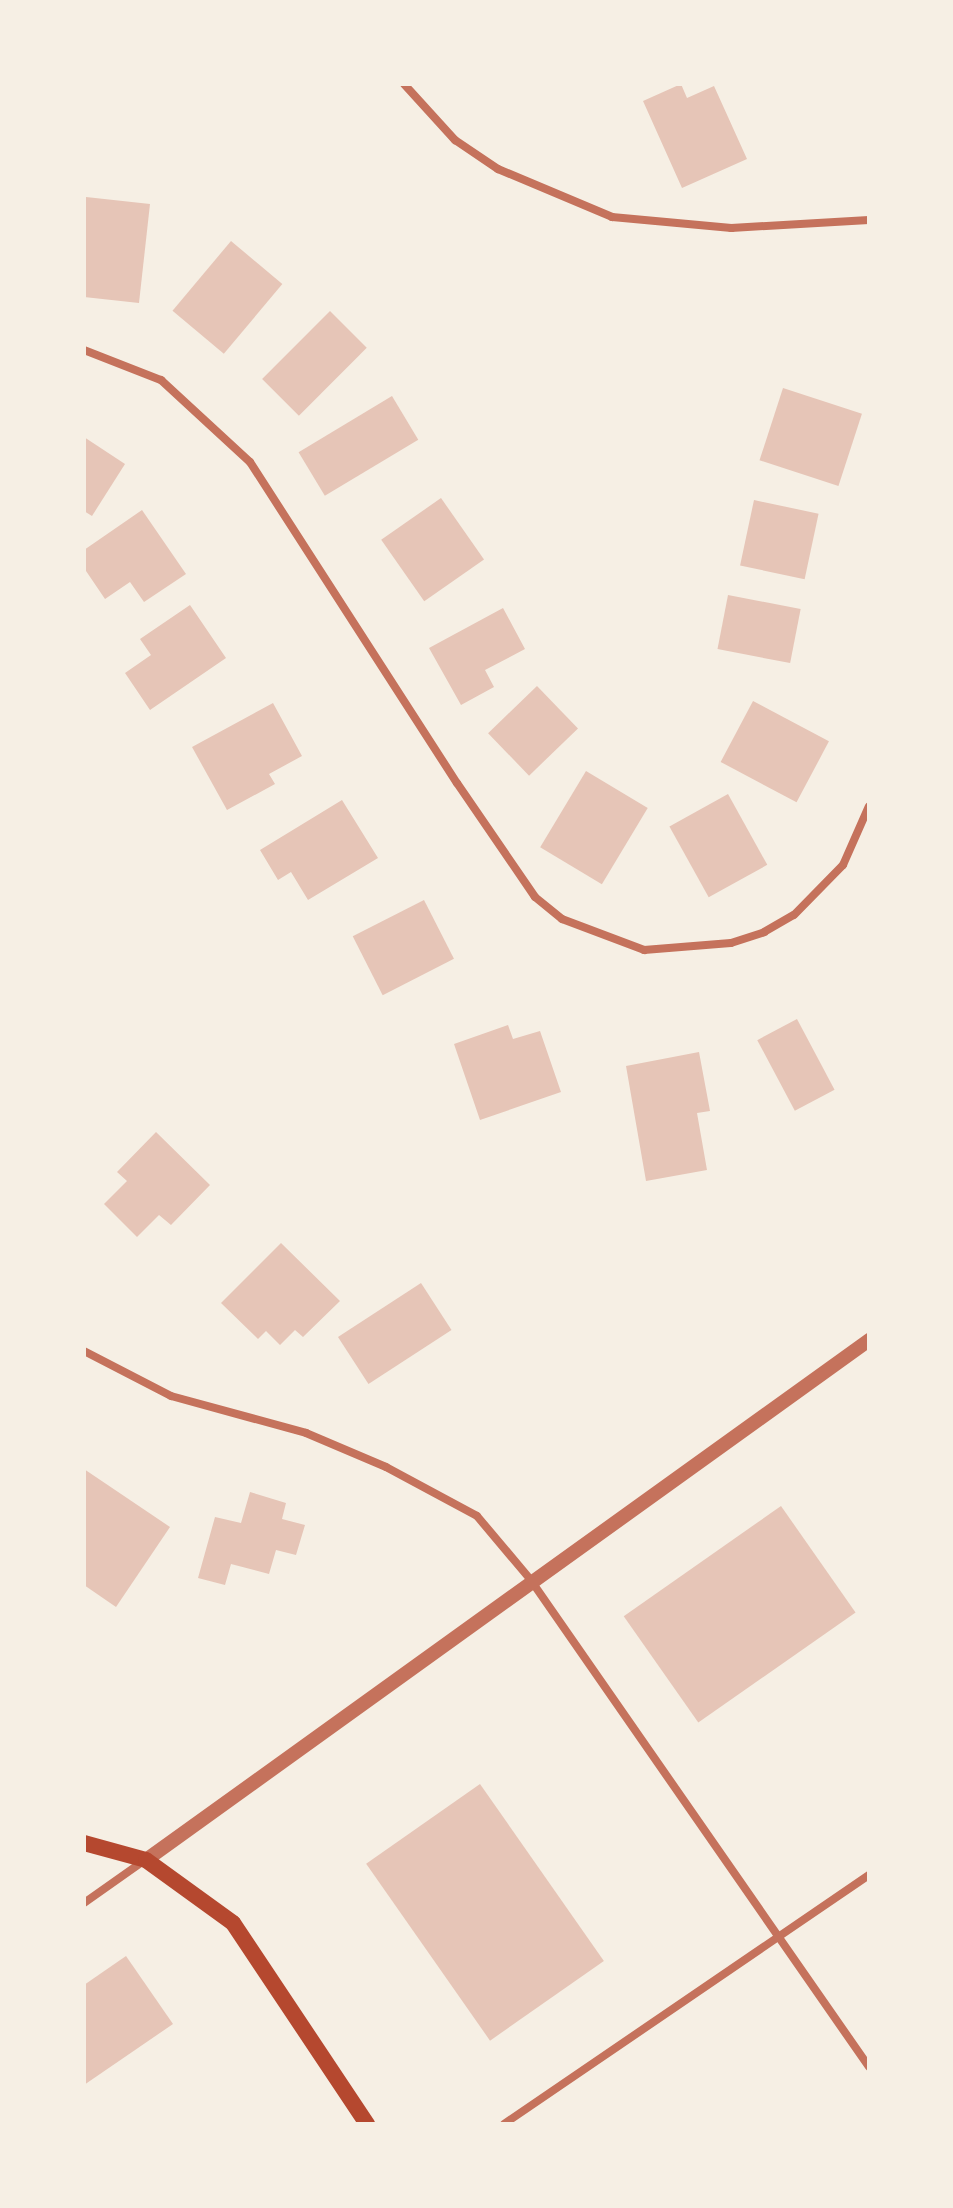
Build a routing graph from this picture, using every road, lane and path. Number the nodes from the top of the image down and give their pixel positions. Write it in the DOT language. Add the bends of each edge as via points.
graph roads {
  1 [pos="404,84"];
  2 [pos="869,220"];
  3 [pos="84,350"];
  4 [pos="869,806"];
  5 [pos="869,1340"];
  6 [pos="84,1351"];
  7 [pos="530,1579"];
  8 [pos="84,1843"];
  9 [pos="146,1860"];
  10 [pos="869,1875"];
  11 [pos="84,1903"];
  12 [pos="778,1936"];
  13 [pos="869,2067"];
  14 [pos="367,2124"];
  15 [pos="504,2124"];
  1 -- 2 [label="street" via="455,140 498,169 612,217 731,228"];
  3 -- 4 [label="street" via="161,380 250,462 466,796 535,897 562,919 644,950 731,943 764,932 794,915 843,865"];
  5 -- 7 [label="street"];
  6 -- 7 [label="street" via="171,1396 306,1433 386,1467 477,1516"];
  7 -- 9 [label="street"];
  7 -- 12 [label="street"];
  8 -- 9 [label="main road"];
  9 -- 11 [label="street"];
  9 -- 14 [label="main road" via="233,1923"];
  10 -- 12 [label="street"];
  12 -- 13 [label="street"];
  12 -- 15 [label="street"];
}
